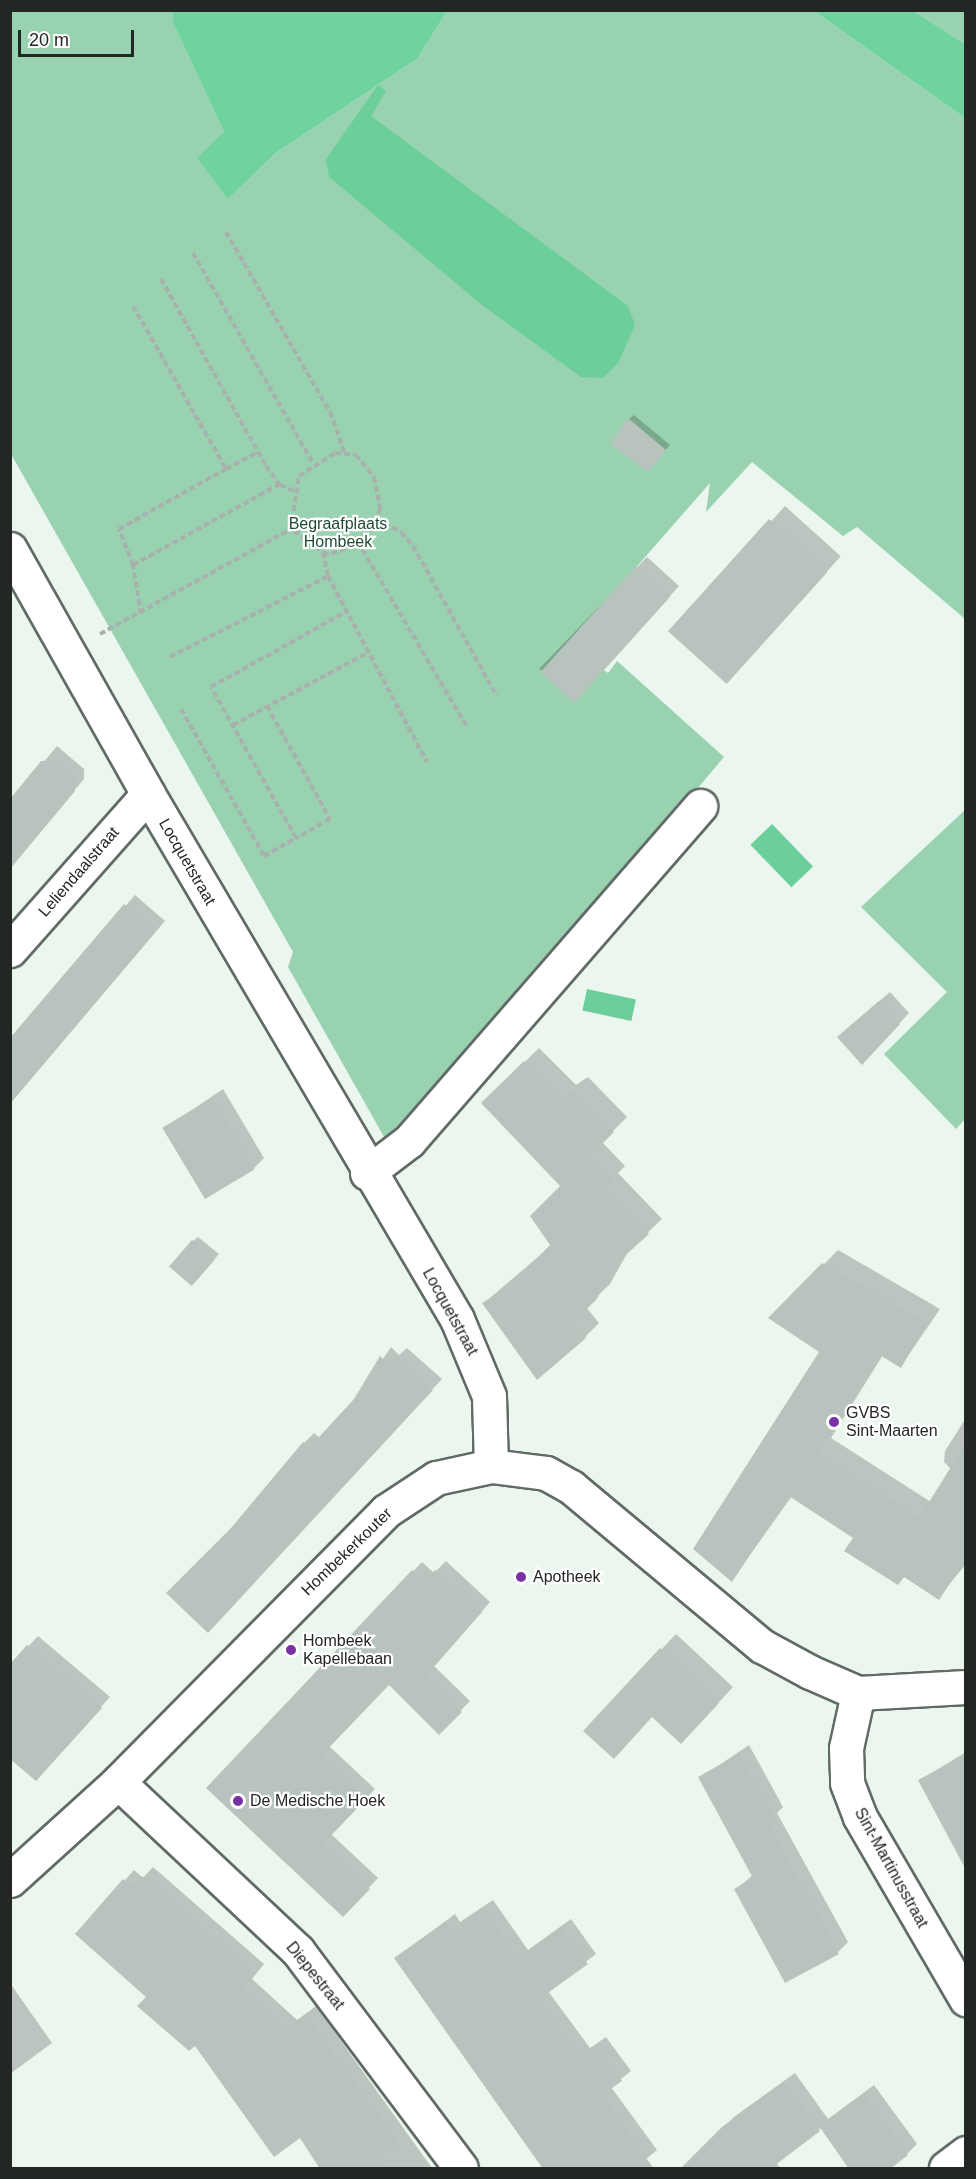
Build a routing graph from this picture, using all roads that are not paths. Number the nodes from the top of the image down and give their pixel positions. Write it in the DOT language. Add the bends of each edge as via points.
graph roads {
  1 [pos="10,549"];
  2 [pos="148,794"];
  3 [pos="700,806"];
  4 [pos="10,950"];
  5 [pos="368,1173"];
  6 [pos="491,1466"];
  7 [pos="966,1687"];
  8 [pos="858,1693"];
  9 [pos="118,1782"];
  10 [pos="10,1880"];
  11 [pos="966,1999"];
  12 [pos="966,2153"];
  13 [pos="461,2169"];
  14 [pos="946,2169"];
  1 -- 2 [label="street, Locquetstraat"];
  2 -- 4 [label="street, Leliendaalstraat"];
  2 -- 5 [label="street, Locquetstraat"];
  3 -- 5 [label="street" via="409,1141"];
  5 -- 6 [label="street, Locquetstraat" via="483,1372"];
  6 -- 8 [label="street, Hombekerkouter" via="546,1473 572,1487 762,1646"];
  6 -- 9 [label="street, Hombekerkouter" via="436,1478 386,1511"];
  7 -- 8 [label="street, Hombekerkouter"];
  8 -- 11 [label="street, Sint-Martinusstraat" via="846,1749 848,1783 866,1827"];
  9 -- 10 [label="street, Hombekerkouter"];
  9 -- 13 [label="street, Diepestraat" via="298,1951"];
  12 -- 14 [label="street"];
}
